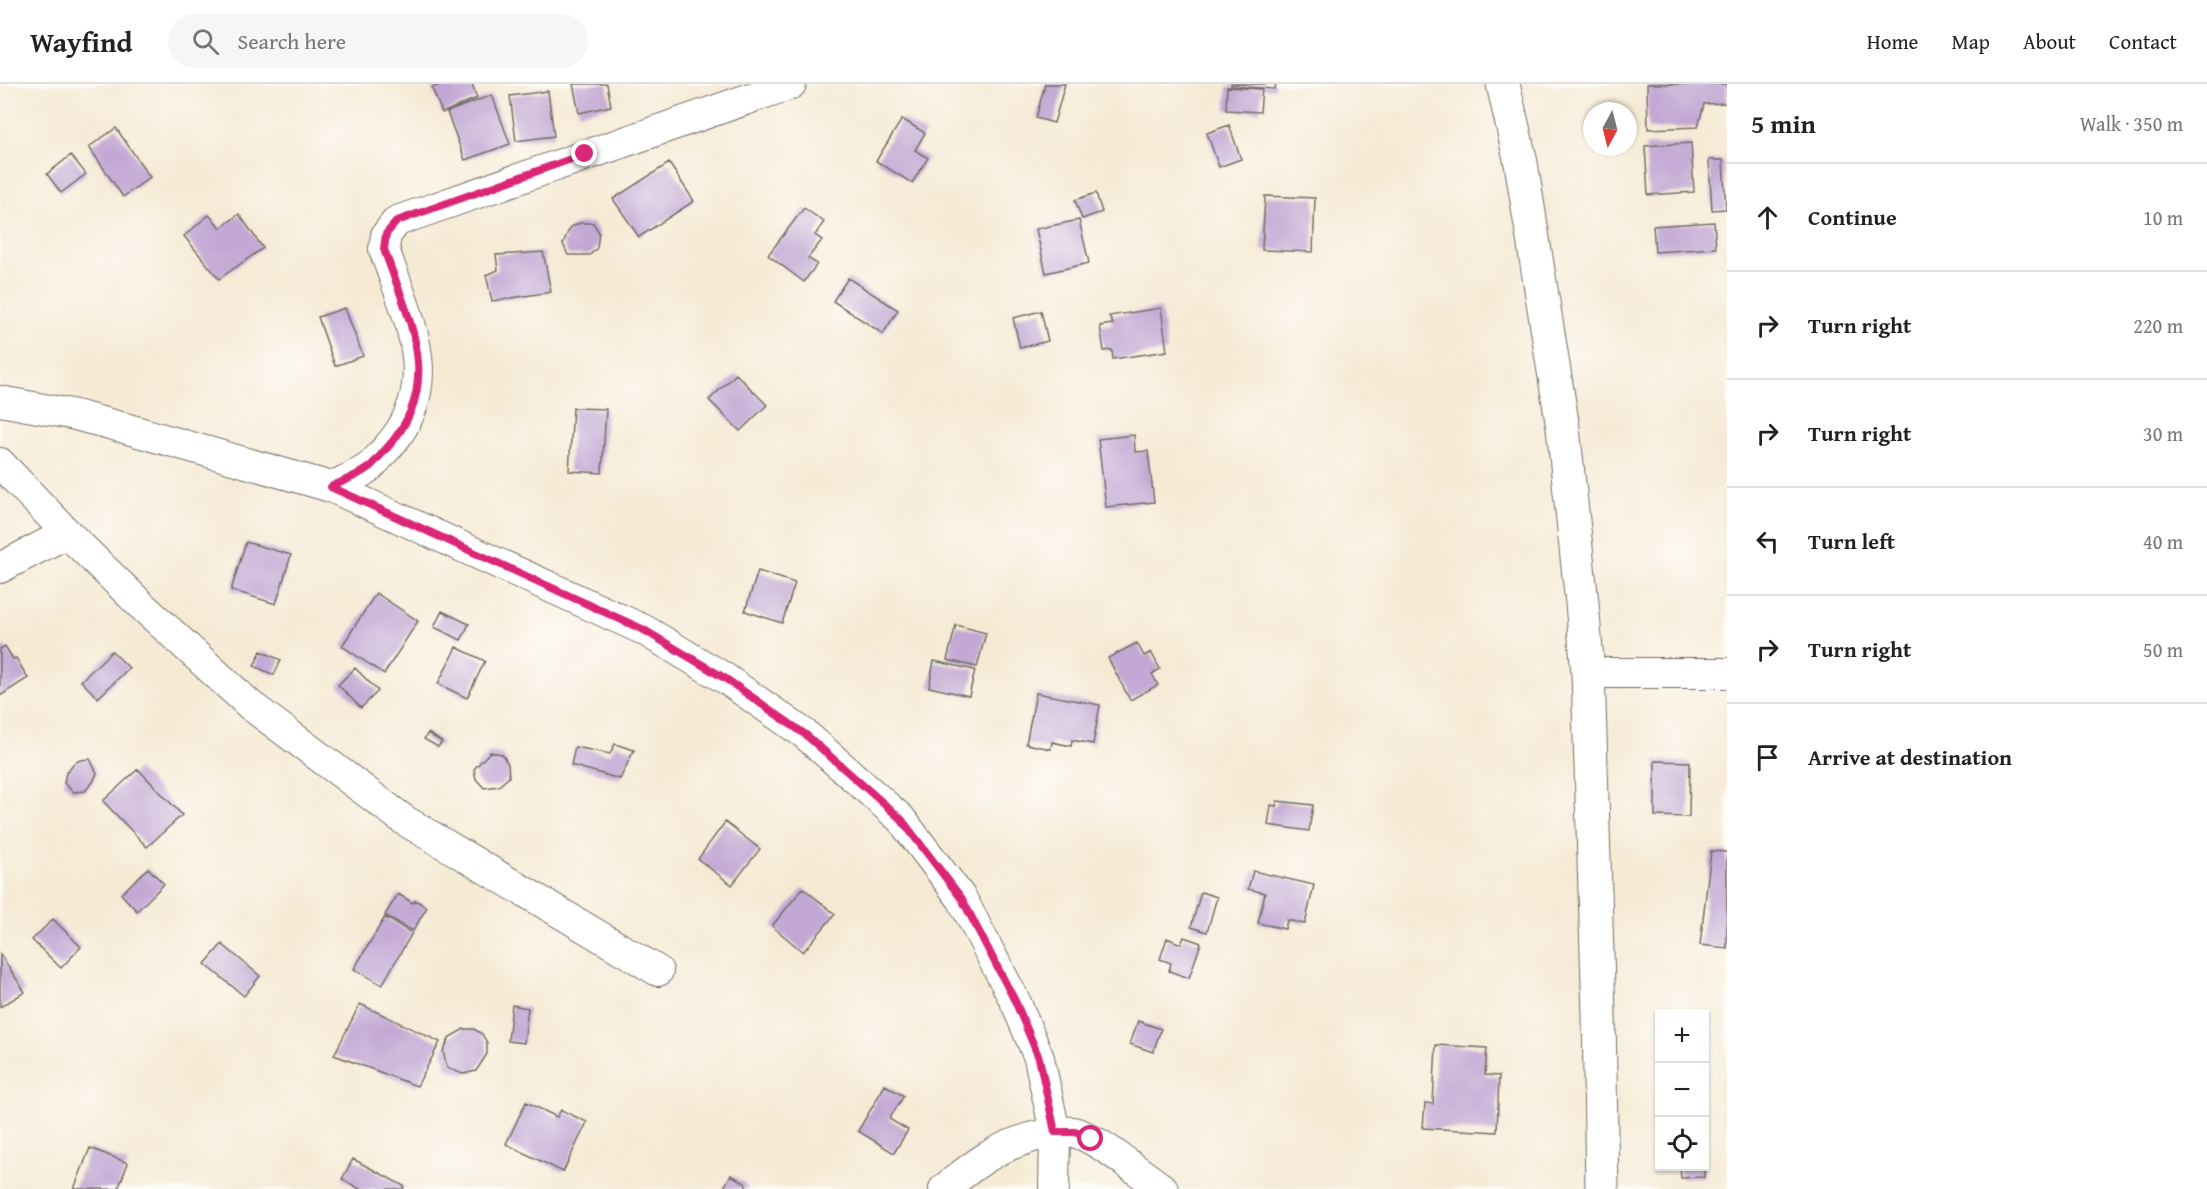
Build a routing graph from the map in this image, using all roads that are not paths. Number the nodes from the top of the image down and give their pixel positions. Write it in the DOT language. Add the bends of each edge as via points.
graph roads {
  1 [pos="791,84"];
  2 [pos="1503,84"];
  3 [pos="0,401"];
  4 [pos="0,462"];
  5 [pos="331,487"];
  6 [pos="67,533"];
  7 [pos="0,568"];
  8 [pos="1588,673"];
  9 [pos="1727,674"];
  10 [pos="658,971"];
  11 [pos="1055,1132"];
  12 [pos="944,1189"];
  13 [pos="1054,1189"];
  14 [pos="1163,1189"];
  15 [pos="1602,1189"];
  1 -- 5 [label="street" via="397,221 386,234 384,249 416,344 419,372 415,403 407,423 368,467"];
  2 -- 8 [label="street" via="1521,163 1563,428"];
  3 -- 5 [label="street" via="121,427"];
  4 -- 6 [label="street"];
  5 -- 11 [label="street" via="644,630 726,679 806,735 901,819 962,899 1016,1003 1039,1058"];
  6 -- 7 [label="street"];
  6 -- 10 [label="street" via="250,705 404,820"];
  8 -- 9 [label="street"];
  8 -- 15 [label="street"];
  11 -- 12 [label="street" via="990,1155"];
  11 -- 13 [label="street"];
  11 -- 14 [label="street" via="1075,1132 1091,1139"];
}
